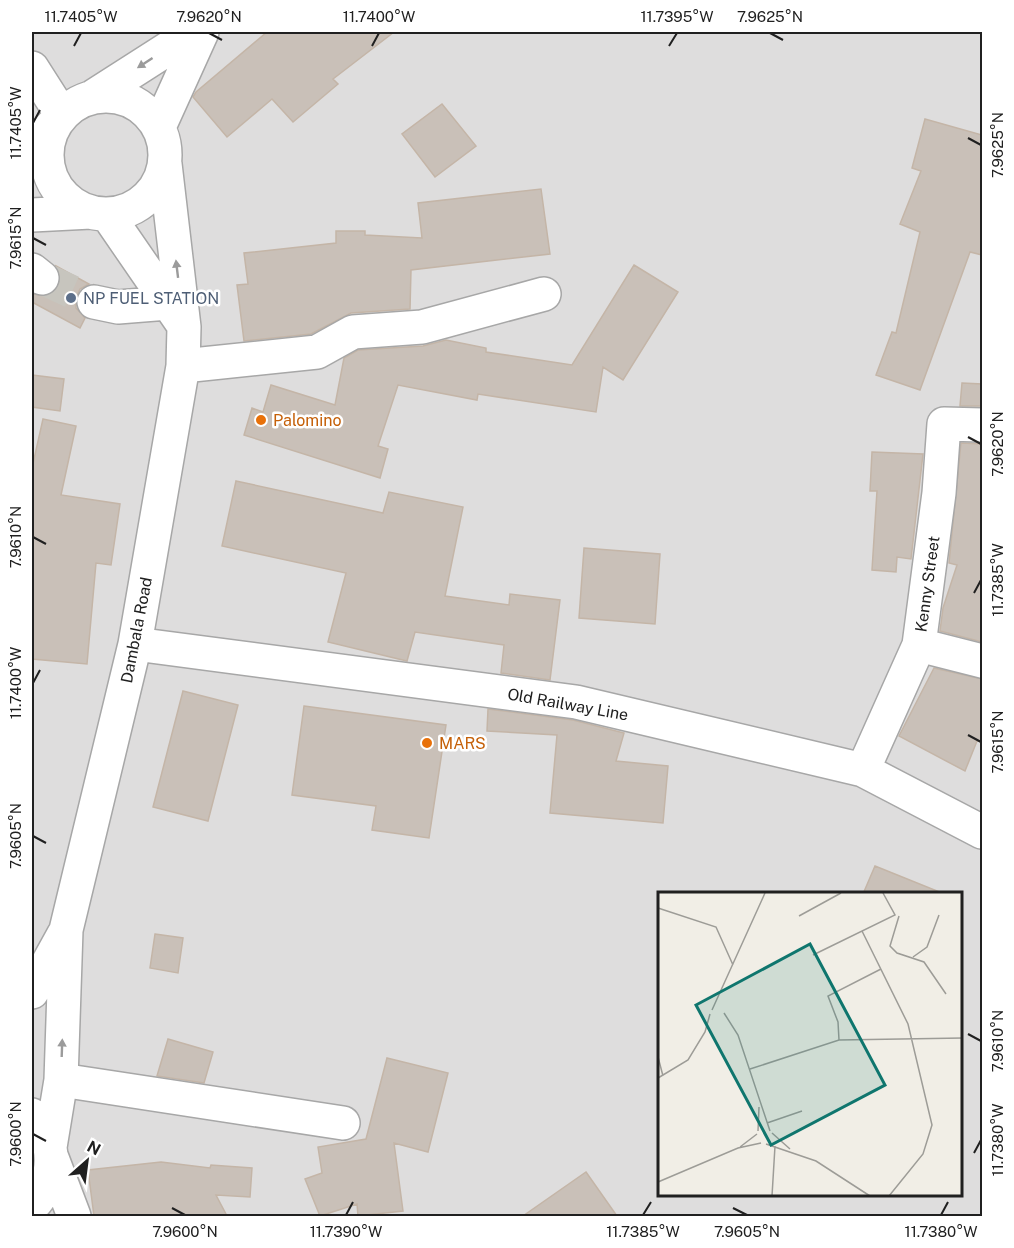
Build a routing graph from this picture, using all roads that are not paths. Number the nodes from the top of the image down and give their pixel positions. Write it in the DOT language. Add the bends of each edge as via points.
graph roads {
  1 [pos="194,32"];
  2 [pos="202,32"];
  3 [pos="32,68"];
  4 [pos="94,96"];
  5 [pos="62,115"];
  6 [pos="159,127"];
  7 [pos="32,147"];
  8 [pos="165,164"];
  9 [pos="99,213"];
  10 [pos="32,215"];
  11 [pos="544,294"];
  12 [pos="94,302"];
  13 [pos="176,315"];
  14 [pos="183,366"];
  15 [pos="982,425"];
  16 [pos="135,644"];
  17 [pos="919,645"];
  18 [pos="982,661"];
  19 [pos="863,770"];
  20 [pos="982,832"];
  21 [pos="66,930"];
  22 [pos="32,992"];
  23 [pos="61,1080"];
  24 [pos="32,1116"];
  25 [pos="343,1123"];
  26 [pos="51,1153"];
  27 [pos="32,1206"];
  28 [pos="74,1216"];
  1 -- 4 [label="street, one-way"];
  2 -- 6 [label="street"];
  3 -- 5 [label="street"];
  4 -- 5 [label="street" via="76,103"];
  4 -- 6 [label="street" via="131,101"];
  5 -- 7 [label="street"];
  5 -- 9 [label="street" via="51,132 47,151 49,171 58,189 72,203"];
  6 -- 8 [label="street" via="165,145"];
  8 -- 9 [label="street" via="158,184 145,199 128,210"];
  13 -- 8 [label="street, Dambala Road, one-way"];
  9 -- 10 [label="street"];
  9 -- 13 [label="street"];
  11 -- 14 [label="street" via="422,327 353,332 317,352"];
  12 -- 13 [label="street"];
  13 -- 14 [label="street, Dambala Road"];
  14 -- 16 [label="street, Dambala Road"];
  15 -- 17 [label="street, Kenny Street" via="944,424"];
  16 -- 19 [label="street, Old Railway Line" via="576,702"];
  16 -- 21 [label="street, Dambala Road"];
  17 -- 18 [label="street"];
  17 -- 19 [label="street, Kenny Street"];
  19 -- 20 [label="street, Old Railway Line"];
  21 -- 22 [label="street, Dambala Road"];
  23 -- 21 [label="street, Dambala Road, one-way"];
  23 -- 25 [label="street"];
  23 -- 26 [label="street, Dambala Road"];
  24 -- 26 [label="street" via="42,1128"];
  26 -- 27 [label="street, Dambala Road" via="45,1188"];
  26 -- 28 [label="street"];
}
